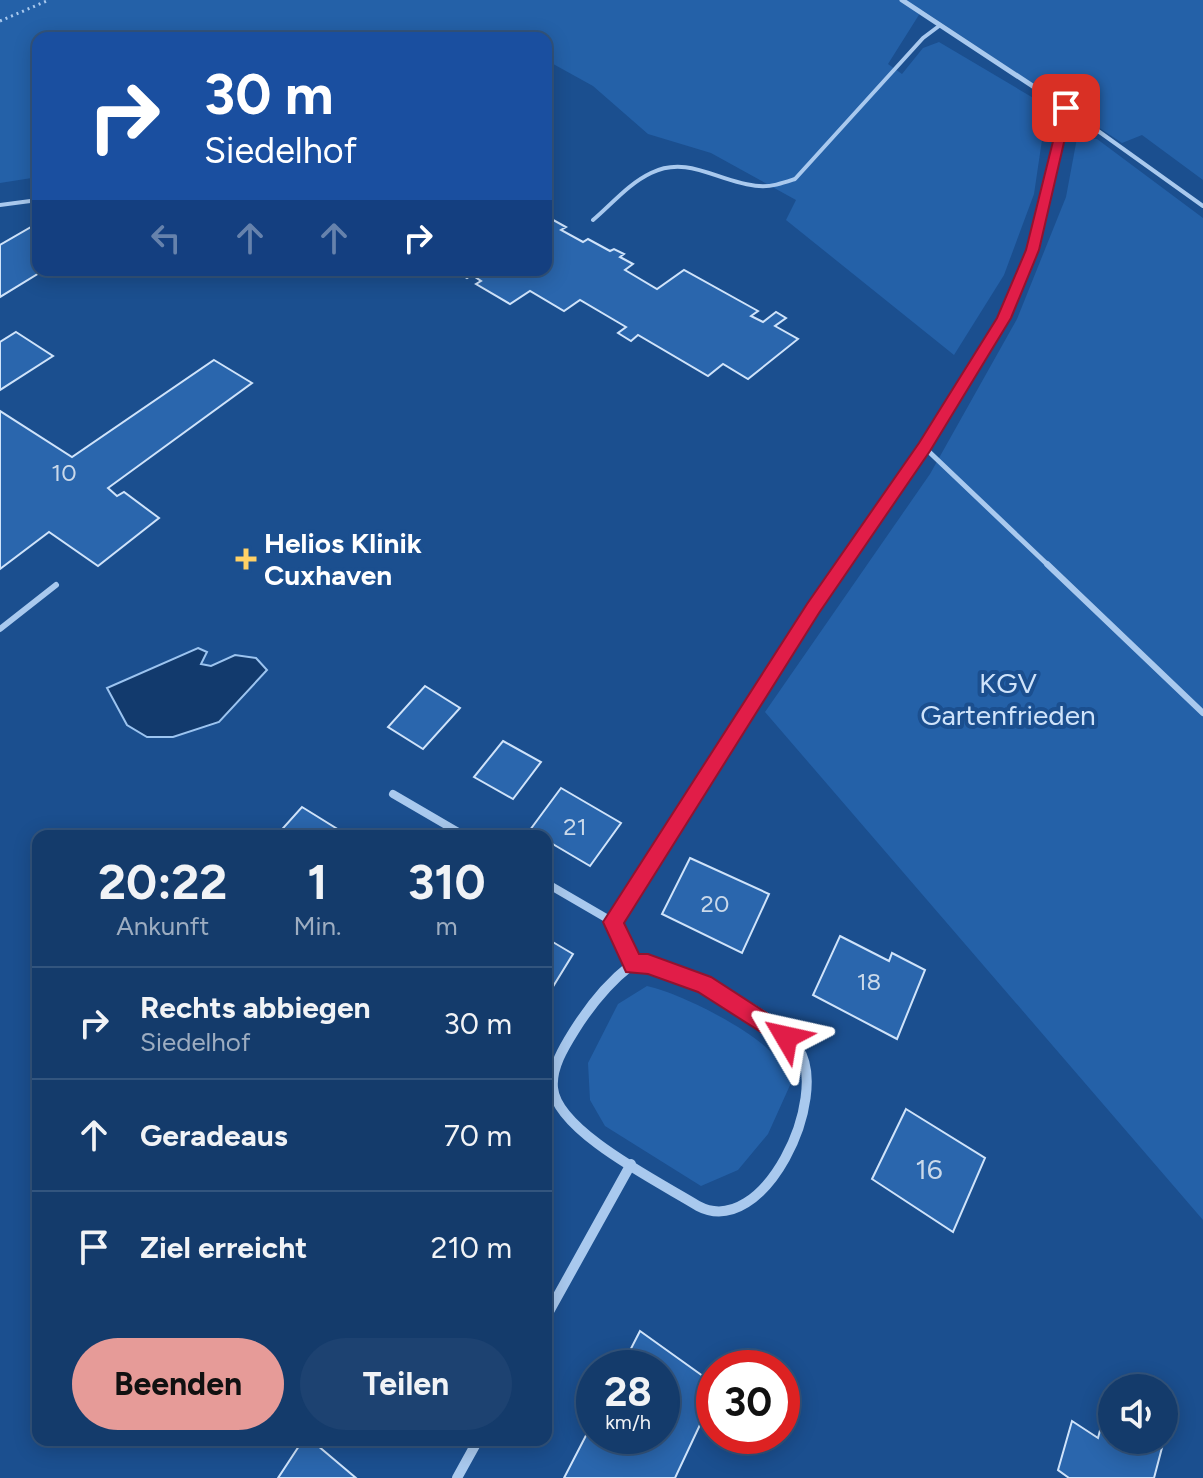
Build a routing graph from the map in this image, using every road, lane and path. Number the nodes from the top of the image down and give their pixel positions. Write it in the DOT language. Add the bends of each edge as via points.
graph roads {
  1 [pos="49,0"];
  2 [pos="902,0"];
  3 [pos="0,21"];
  4 [pos="939,26"];
  5 [pos="1066,108"];
  6 [pos="32,201"];
  7 [pos="0,205"];
  8 [pos="1203,206"];
  9 [pos="593,220"];
  10 [pos="924,447"];
  11 [pos="56,585"];
  12 [pos="0,629"];
  13 [pos="1203,713"];
  14 [pos="393,794"];
  15 [pos="455,830"];
  16 [pos="552,886"];
  17 [pos="613,922"];
  18 [pos="633,964"];
  19 [pos="631,1164"];
  20 [pos="552,1306"];
  21 [pos="475,1446"];
  22 [pos="457,1478"];
  1 -- 3 [label="path"];
  2 -- 4 [label="street"];
  4 -- 5 [label="street"];
  4 -- 9 [label="lane" via="795,179 756,188 689,166 662,168"];
  5 -- 8 [label="lane"];
  5 -- 10 [label="street" via="1032,250 1004,318"];
  6 -- 7 [label="lane"];
  10 -- 13 [label="lane"];
  10 -- 17 [label="street" via="813,609"];
  11 -- 12 [label="lane"];
  14 -- 15 [label="street"];
  16 -- 17 [label="street"];
  17 -- 18 [label="street"];
  18 -- 19 [label="street" via="593,1002 562,1052 553,1087 562,1110"];
  18 -- 19 [label="street" via="648,964 704,984 772,1025 799,1049 806,1085 805,1112 786,1158 762,1191 738,1208 707,1210"];
  19 -- 20 [label="street"];
  21 -- 22 [label="street"];
}
